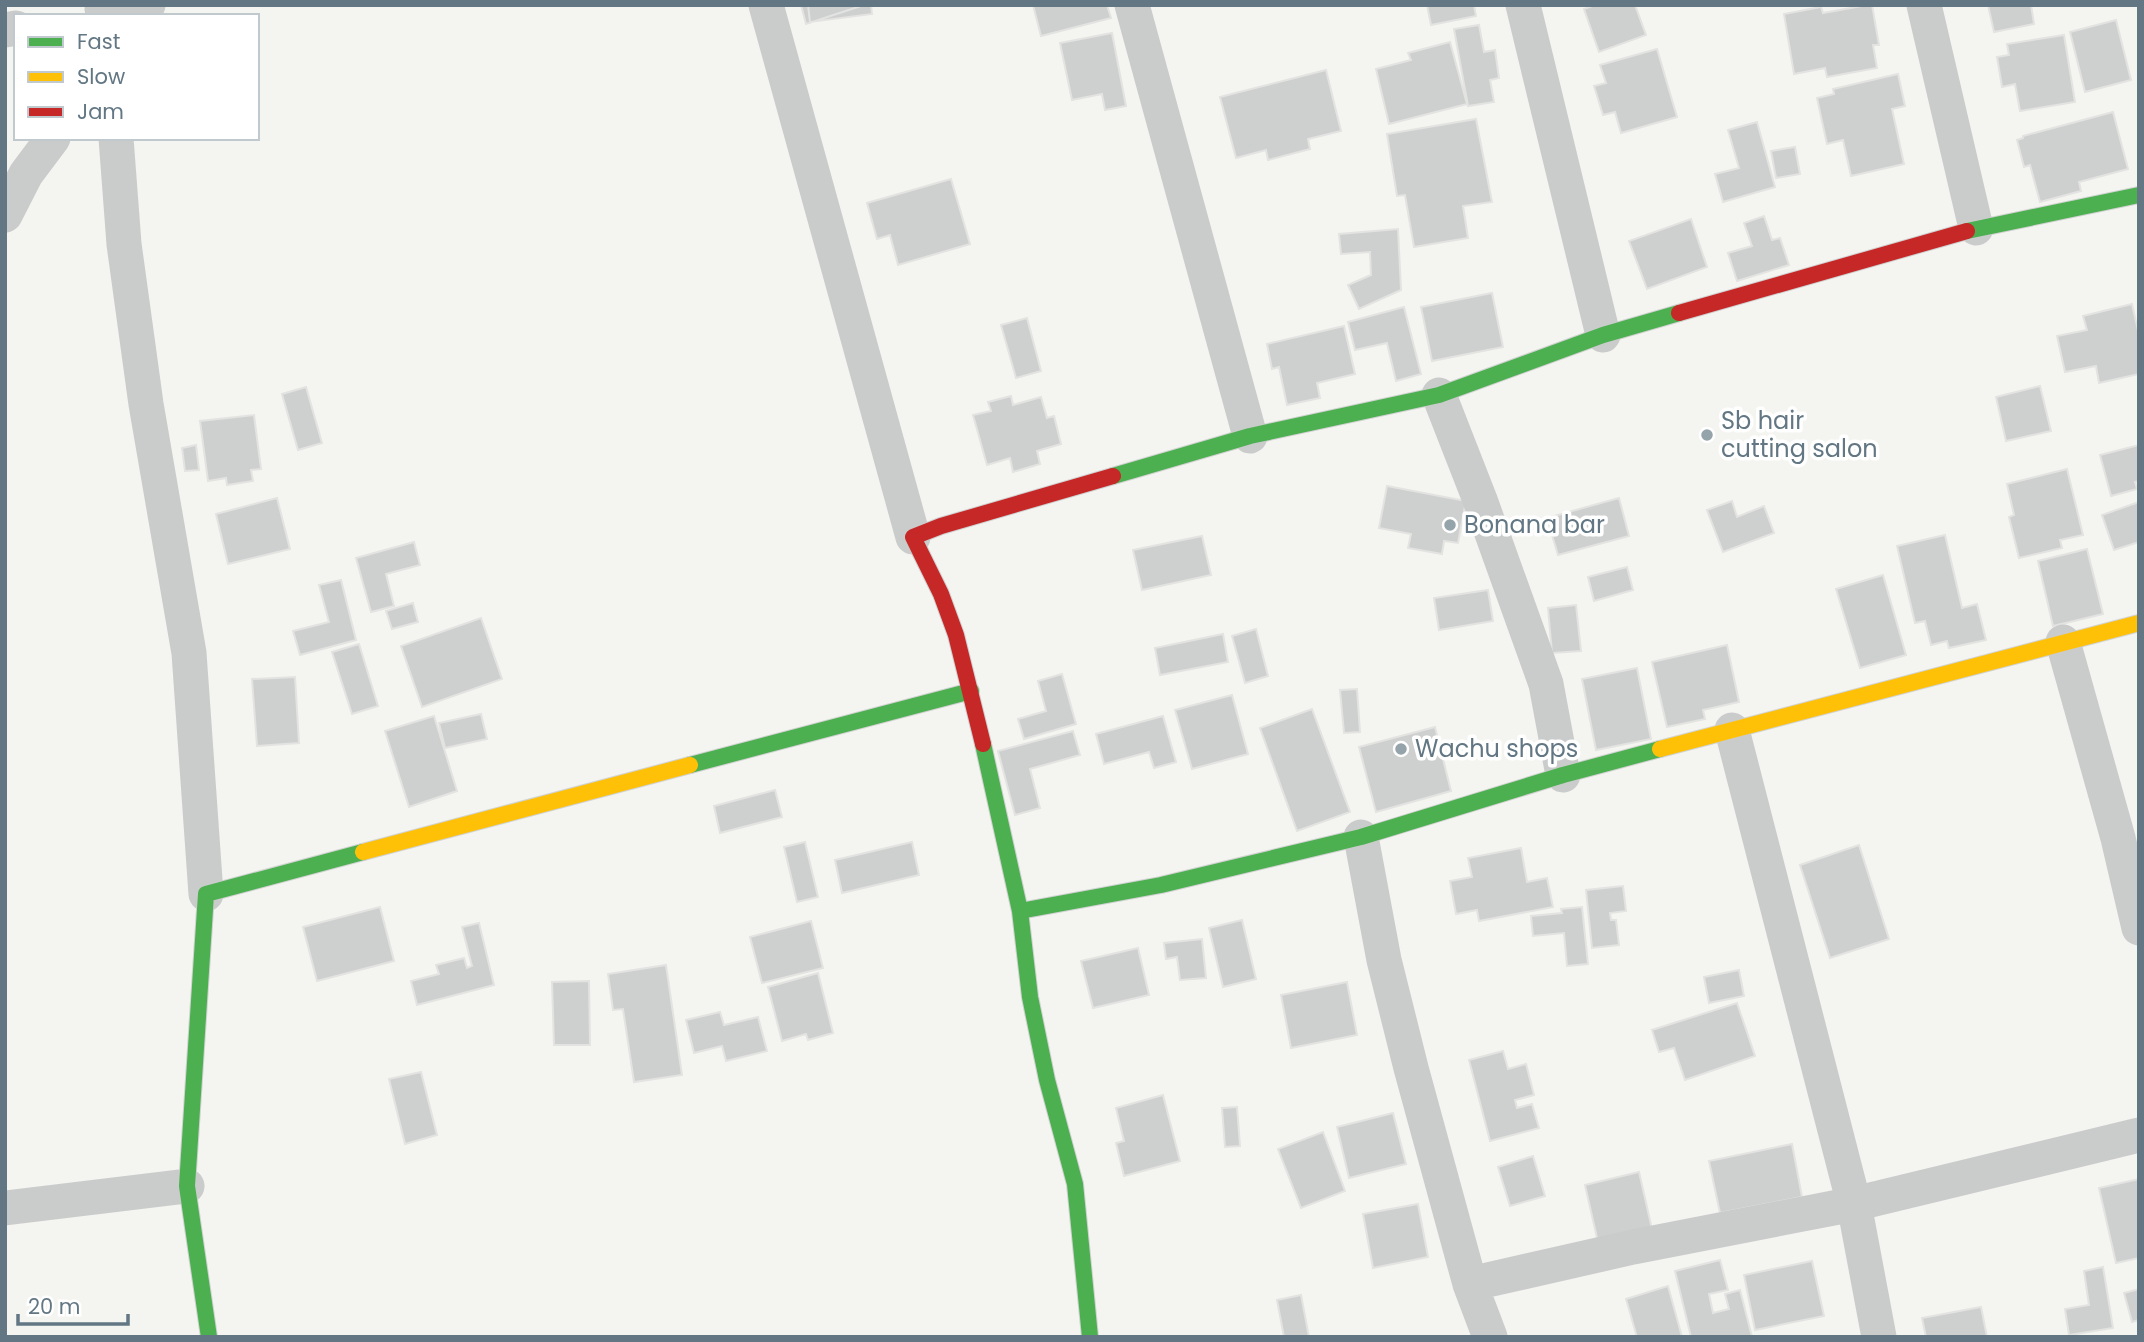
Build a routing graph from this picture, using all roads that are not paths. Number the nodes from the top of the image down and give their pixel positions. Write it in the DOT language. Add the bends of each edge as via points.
graph roads {
  1 [pos="148,5"];
  2 [pos="766,5"];
  3 [pos="1132,5"];
  4 [pos="1523,5"];
  5 [pos="1924,5"];
  6 [pos="102,10"];
  7 [pos="52,140"];
  8 [pos="116,140"];
  9 [pos="2139,195"];
  10 [pos="5,215"];
  11 [pos="1976,228"];
  12 [pos="1603,335"];
  13 [pos="1439,395"];
  14 [pos="1250,436"];
  15 [pos="913,537"];
  16 [pos="2139,622"];
  17 [pos="2063,642"];
  18 [pos="971,691"];
  19 [pos="1732,730"];
  20 [pos="1563,775"];
  21 [pos="1361,837"];
  22 [pos="206,894"];
  23 [pos="1020,911"];
  24 [pos="2139,928"];
  25 [pos="2139,1135"];
  26 [pos="187,1186"];
  27 [pos="1854,1204"];
  28 [pos="5,1208"];
  29 [pos="1470,1284"];
  30 [pos="209,1337"];
  31 [pos="1090,1337"];
  32 [pos="1490,1337"];
  33 [pos="1879,1337"];
  1 -- 6 [label="street"];
  2 -- 15 [label="street"];
  3 -- 14 [label="street"];
  4 -- 12 [label="street"];
  5 -- 11 [label="street"];
  7 -- 10 [label="street" via="26,174"];
  8 -- 22 [label="street" via="124,244 146,404 189,653"];
  9 -- 11 [label="street"];
  11 -- 12 [label="street"];
  12 -- 13 [label="street"];
  13 -- 14 [label="street"];
  13 -- 20 [label="street" via="1546,684"];
  14 -- 15 [label="street"];
  15 -- 18 [label="street" via="956,635"];
  16 -- 17 [label="street"];
  17 -- 19 [label="street"];
  17 -- 24 [label="street"];
  18 -- 22 [label="street"];
  18 -- 23 [label="street"];
  19 -- 20 [label="street"];
  19 -- 27 [label="street"];
  20 -- 21 [label="street"];
  21 -- 23 [label="street" via="1161,885"];
  21 -- 29 [label="street" via="1384,960"];
  22 -- 26 [label="street"];
  23 -- 31 [label="street" via="1044,1068 1076,1184"];
  25 -- 27 [label="street"];
  26 -- 28 [label="street"];
  26 -- 30 [label="street"];
  27 -- 29 [label="street"];
  27 -- 33 [label="street"];
  29 -- 32 [label="street"];
}
